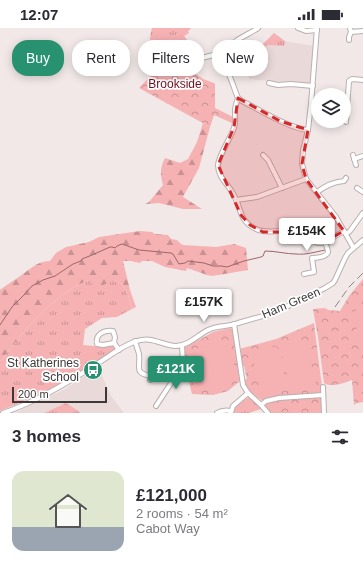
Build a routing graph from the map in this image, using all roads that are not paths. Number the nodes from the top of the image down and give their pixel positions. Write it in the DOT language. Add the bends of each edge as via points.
graph roads {
  1 [pos="258,28"];
  2 [pos="298,28"];
  3 [pos="317,29"];
  4 [pos="350,30"];
  5 [pos="363,31"];
  6 [pos="238,40"];
  7 [pos="349,40"];
  8 [pos="230,76"];
  9 [pos="363,80"];
  10 [pos="269,83"];
  11 [pos="313,86"];
  12 [pos="348,88"];
  13 [pos="238,98"];
  14 [pos="308,130"];
  15 [pos="263,155"];
  16 [pos="363,156"];
  17 [pos="356,165"];
  18 [pos="346,178"];
  19 [pos="306,179"];
  20 [pos="282,188"];
  21 [pos="357,188"];
  22 [pos="317,192"];
  23 [pos="363,192"];
  24 [pos="236,200"];
  25 [pos="363,213"];
  26 [pos="345,233"];
  27 [pos="363,240"];
  28 [pos="325,242"];
  29 [pos="353,247"];
  30 [pos="304,274"];
  31 [pos="234,324"];
  32 [pos="135,341"];
  33 [pos="114,343"];
  34 [pos="182,345"];
  35 [pos="119,350"];
  36 [pos="151,376"];
  37 [pos="323,387"];
  38 [pos="248,394"];
  39 [pos="323,395"];
  40 [pos="261,405"];
  41 [pos="156,406"];
  42 [pos="231,412"];
  43 [pos="3,413"];
  44 [pos="217,413"];
  45 [pos="268,413"];
  46 [pos="324,413"];
  1 -- 6 [label="street"];
  2 -- 3 [label="street" via="306,31"];
  3 -- 11 [label="street"];
  4 -- 5 [label="street"];
  4 -- 7 [label="street"];
  8 -- 13 [label="street"];
  9 -- 12 [label="street" via="352,79 349,81"];
  10 -- 11 [label="street"];
  11 -- 14 [label="street"];
  13 -- 14 [label="street" via="280,121"];
  13 -- 24 [label="street" via="234,128 218,165 222,178"];
  14 -- 19 [label="street" via="302,157"];
  15 -- 20 [label="street"];
  16 -- 17 [label="street" via="354,157"];
  18 -- 22 [label="street"];
  19 -- 20 [label="street"];
  19 -- 22 [label="street"];
  20 -- 24 [label="street" via="257,197"];
  21 -- 23 [label="street"];
  22 -- 26 [label="street"];
  24 -- 28 [label="street" via="241,215 255,229 263,232 293,232 318,243"];
  25 -- 26 [label="street" via="350,231"];
  26 -- 28 [label="street"];
  26 -- 29 [label="street"];
  27 -- 29 [label="street"];
  28 -- 30 [label="street" via="328,251 326,255 312,258 314,272"];
  29 -- 31 [label="street, Ham Green" via="333,283 280,310"];
  31 -- 34 [label="street, Ham Green" via="209,329"];
  31 -- 38 [label="street" via="242,380"];
  32 -- 34 [label="street" via="154,340 175,346"];
  32 -- 35 [label="street"];
  32 -- 36 [label="street" via="139,353 140,372"];
  33 -- 33 [label="street" via="99,345 96,337 105,331 112,331"];
  33 -- 35 [label="street"];
  34 -- 41 [label="street" via="183,365"];
  35 -- 43 [label="street" via="57,389"];
  37 -- 39 [label="street"];
  38 -- 40 [label="street"];
  38 -- 42 [label="street" via="233,406"];
  39 -- 40 [label="street" via="279,398"];
  39 -- 46 [label="street"];
  40 -- 45 [label="street"];
  42 -- 44 [label="street" via="227,410"];
}
